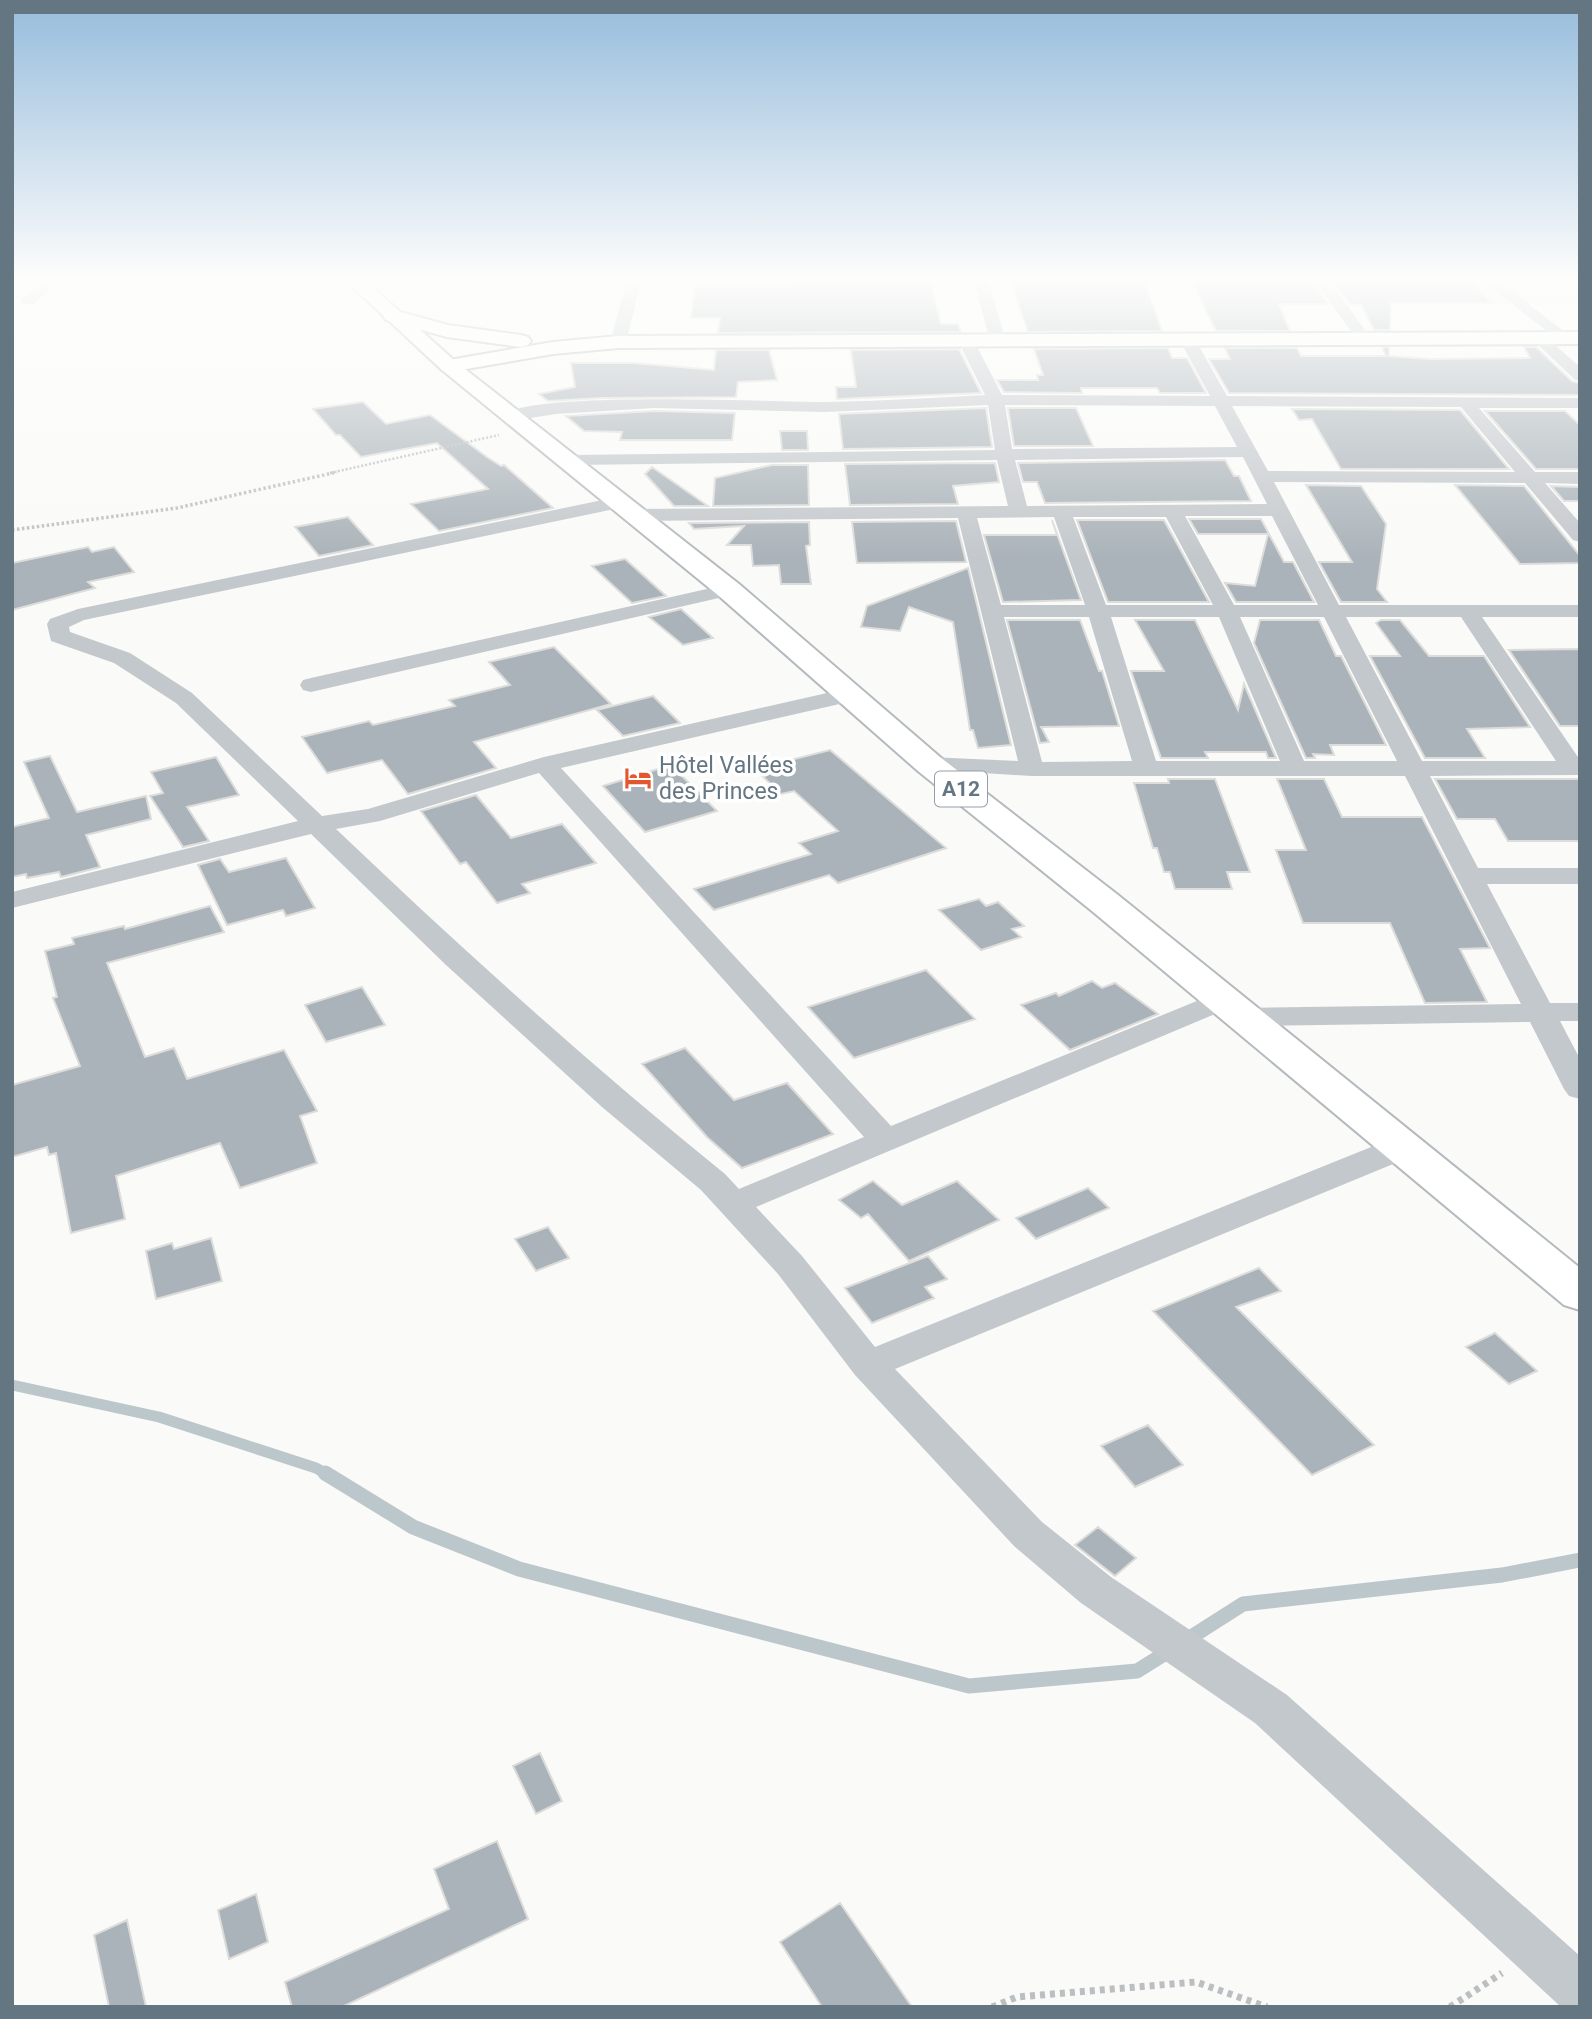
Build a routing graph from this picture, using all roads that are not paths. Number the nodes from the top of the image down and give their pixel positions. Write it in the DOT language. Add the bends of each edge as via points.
graph roads {
  1 [pos="455,371"];
  2 [pos="981,371"];
  3 [pos="1205,371"];
  4 [pos="996,400"];
  5 [pos="1222,402"];
  6 [pos="1466,403"];
  7 [pos="1580,403"];
  8 [pos="519,423"];
  9 [pos="1249,452"];
  10 [pos="1004,453"];
  11 [pos="569,460"];
  12 [pos="1261,476"];
  13 [pos="1529,477"];
  14 [pos="1580,478"];
  15 [pos="625,509"];
  16 [pos="1017,510"];
  17 [pos="1061,510"];
  18 [pos="1172,510"];
  19 [pos="1277,510"];
  20 [pos="966,511"];
  21 [pos="1580,536"];
  22 [pos="729,590"];
  23 [pos="994,611"];
  24 [pos="1098,611"];
  25 [pos="1227,611"];
  26 [pos="1331,611"];
  27 [pos="1467,611"];
  28 [pos="1580,611"];
  29 [pos="311,685"];
  30 [pos="849,695"];
  31 [pos="544,764"];
  32 [pos="929,764"];
  33 [pos="1413,767"];
  34 [pos="1146,768"];
  35 [pos="1295,768"];
  36 [pos="1577,768"];
  37 [pos="1032,769"];
  38 [pos="315,825"];
  39 [pos="1467,876"];
  40 [pos="1580,876"];
  41 [pos="12,900"];
  42 [pos="1234,1009"];
  43 [pos="1540,1012"];
  44 [pos="1580,1012"];
  45 [pos="1580,1089"];
  46 [pos="886,1141"];
  47 [pos="1403,1147"];
  48 [pos="733,1204"];
  49 [pos="1580,1293"];
  50 [pos="868,1365"];
  51 [pos="1580,1990"];
  1 -- 8 [label="main road, A12"];
  2 -- 4 [label="street"];
  3 -- 5 [label="street"];
  4 -- 5 [label="street"];
  4 -- 8 [label="street" via="845,407 608,404"];
  4 -- 10 [label="street"];
  5 -- 6 [label="street"];
  5 -- 9 [label="street"];
  6 -- 7 [label="street"];
  6 -- 13 [label="street"];
  8 -- 11 [label="main road, A12"];
  9 -- 10 [label="street"];
  9 -- 12 [label="street"];
  10 -- 11 [label="street"];
  10 -- 16 [label="street"];
  11 -- 15 [label="main road, A12"];
  12 -- 13 [label="street"];
  12 -- 19 [label="street"];
  13 -- 14 [label="street"];
  13 -- 21 [label="street"];
  15 -- 20 [label="street"];
  15 -- 22 [label="main road, A12"];
  15 -- 38 [label="street" via="78,615 58,624 59,636 121,658 184,698"];
  16 -- 17 [label="street"];
  16 -- 20 [label="street"];
  17 -- 18 [label="street"];
  17 -- 24 [label="street"];
  18 -- 19 [label="street"];
  18 -- 25 [label="street"];
  19 -- 26 [label="street"];
  20 -- 23 [label="street"];
  22 -- 29 [label="street"];
  22 -- 30 [label="main road, A12"];
  23 -- 24 [label="street"];
  23 -- 37 [label="street"];
  24 -- 25 [label="street"];
  24 -- 34 [label="street"];
  25 -- 26 [label="street"];
  25 -- 35 [label="street"];
  26 -- 27 [label="street"];
  26 -- 33 [label="street"];
  27 -- 28 [label="street"];
  27 -- 36 [label="street"];
  30 -- 31 [label="street"];
  30 -- 32 [label="main road, A12"];
  31 -- 38 [label="street" via="371,816"];
  31 -- 46 [label="street"];
  32 -- 37 [label="street"];
  32 -- 42 [label="main road, A12"];
  33 -- 35 [label="street"];
  33 -- 36 [label="street"];
  33 -- 39 [label="street"];
  34 -- 35 [label="street"];
  34 -- 37 [label="street"];
  38 -- 41 [label="street"];
  38 -- 48 [label="street" via="456,960"];
  39 -- 40 [label="street"];
  39 -- 43 [label="street"];
  42 -- 43 [label="street"];
  42 -- 46 [label="street"];
  42 -- 47 [label="main road, A12"];
  43 -- 44 [label="street"];
  43 -- 45 [label="street"];
  46 -- 48 [label="street"];
  47 -- 49 [label="main road, A12"];
  47 -- 50 [label="street"];
  48 -- 50 [label="street" via="790,1265"];
  50 -- 51 [label="street" via="1028,1534 1096,1590 1270,1709"];
}
